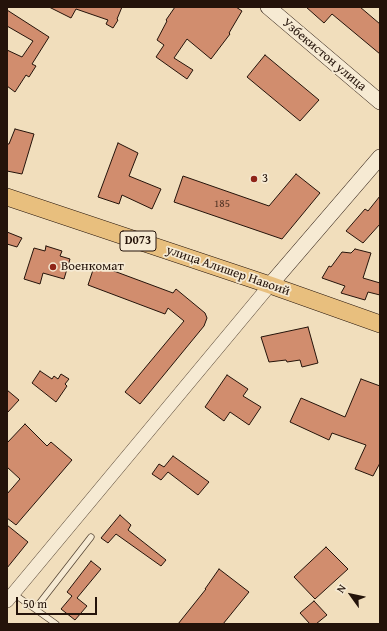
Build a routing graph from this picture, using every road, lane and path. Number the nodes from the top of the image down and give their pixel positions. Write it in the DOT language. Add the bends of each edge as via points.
graph roads {
  1 [pos="268,7"];
  2 [pos="380,102"];
  3 [pos="380,157"];
  4 [pos="7,197"];
  5 [pos="270,284"];
  6 [pos="380,324"];
  7 [pos="91,537"];
  8 [pos="10,598"];
  9 [pos="34,609"];
  10 [pos="56,624"];
  1 -- 2 [label="main road, Узбекистон улица"];
  3 -- 5 [label="main road"];
  4 -- 5 [label="main road, улица Алишер Навоий / D073"];
  5 -- 6 [label="main road, улица Алишер Навоий / D073"];
  5 -- 8 [label="street"];
  7 -- 9 [label="lane"];
  8 -- 9 [label="lane"];
  9 -- 10 [label="lane"];
}
